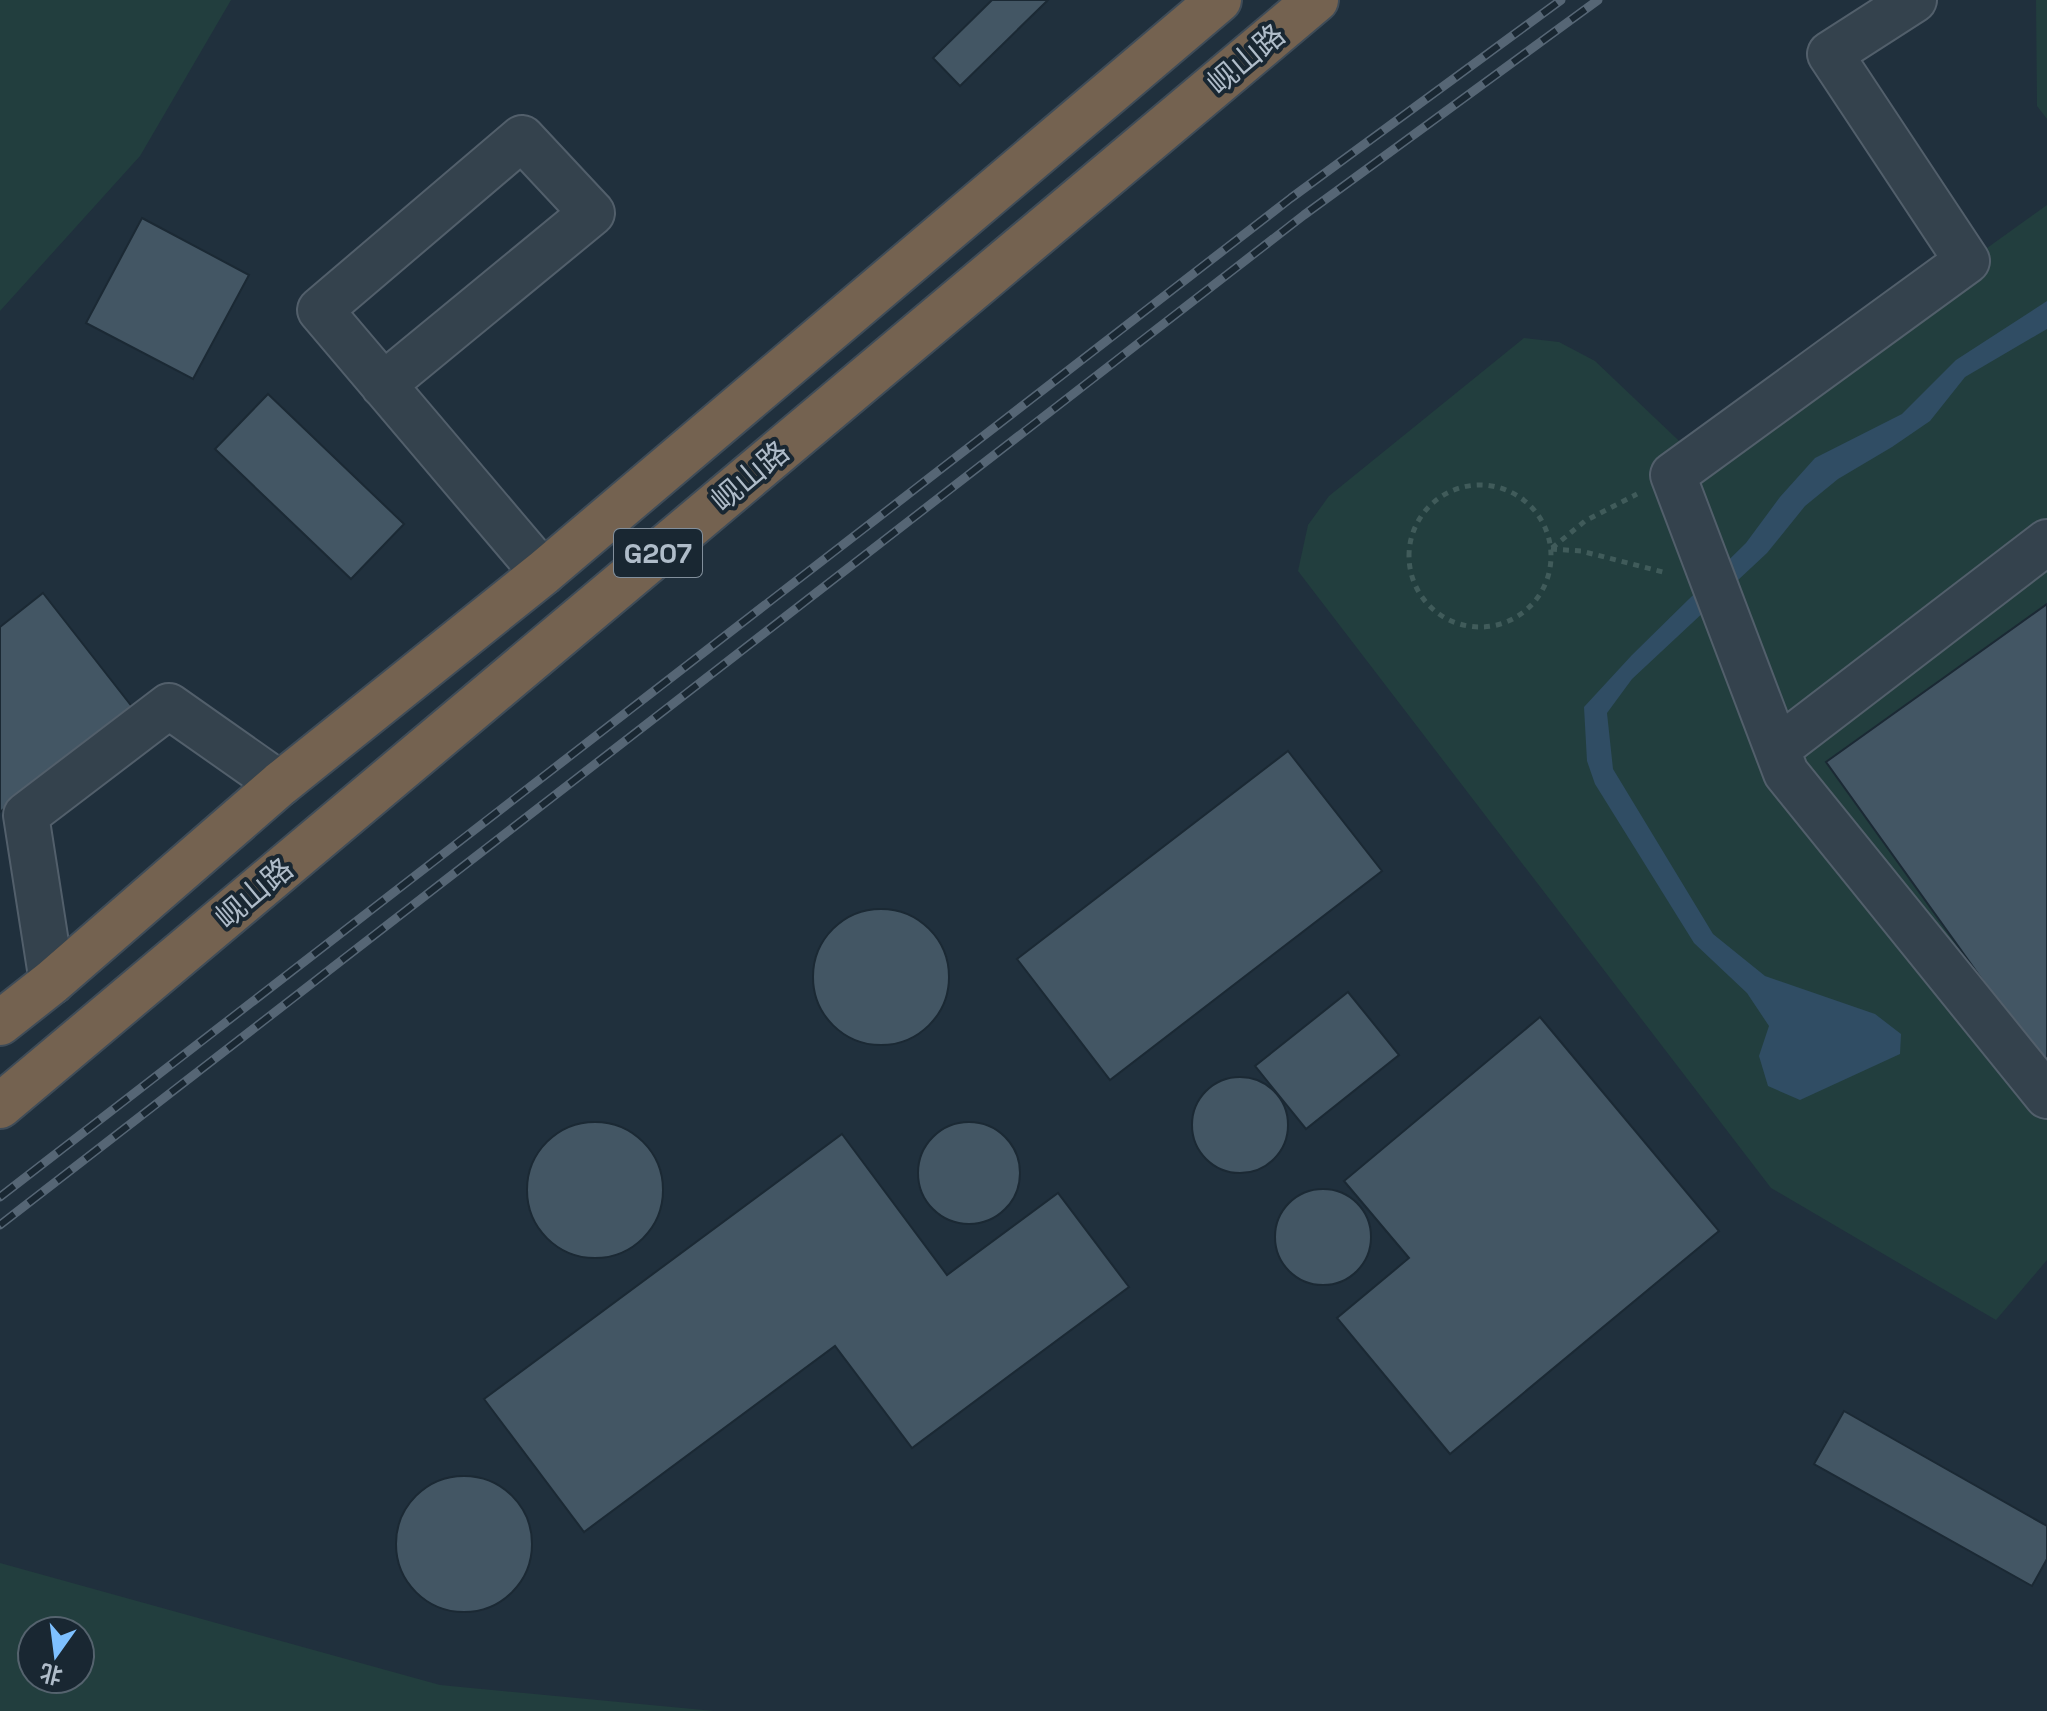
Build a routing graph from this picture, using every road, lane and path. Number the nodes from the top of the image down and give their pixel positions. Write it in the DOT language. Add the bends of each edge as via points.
graph roads {
  1 [pos="1219,0"];
  2 [pos="1316,0"];
  3 [pos="1914,0"];
  4 [pos="383,385"];
  5 [pos="1673,475"];
  6 [pos="2047,542"];
  7 [pos="1551,549"];
  8 [pos="543,573"];
  9 [pos="1717,590"];
  10 [pos="1777,749"];
  11 [pos="280,784"];
  12 [pos="52,982"];
  13 [pos="0,1023"];
  14 [pos="2047,1096"];
  15 [pos="0,1106"];
  1 -- 8 [label="highway, 岘山路 / G207"];
  2 -- 15 [label="highway, 岘山路 / G207"];
  3 -- 5 [label="lane" via="1830,54 1967,261"];
  4 -- 4 [label="lane" via="320,310 522,138 592,213"];
  4 -- 8 [label="lane"];
  5 -- 7 [label="path" via="1585,521"];
  5 -- 9 [label="lane"];
  6 -- 10 [label="lane"];
  7 -- 7 [label="path" via="1545,526 1532,507 1490,485 1444,494 1413,529 1409,552 1421,596 1438,613 1482,627 1525,611 1540,594"];
  7 -- 9 [label="path" via="1655,569"];
  8 -- 11 [label="highway, 岘山路 / G207"];
  9 -- 10 [label="lane"];
  10 -- 14 [label="lane" via="1786,773"];
  11 -- 12 [label="highway, 岘山路 / G207"];
  11 -- 12 [label="lane" via="169,706 26,815"];
  12 -- 13 [label="highway, 岘山路 / G207"];
}
